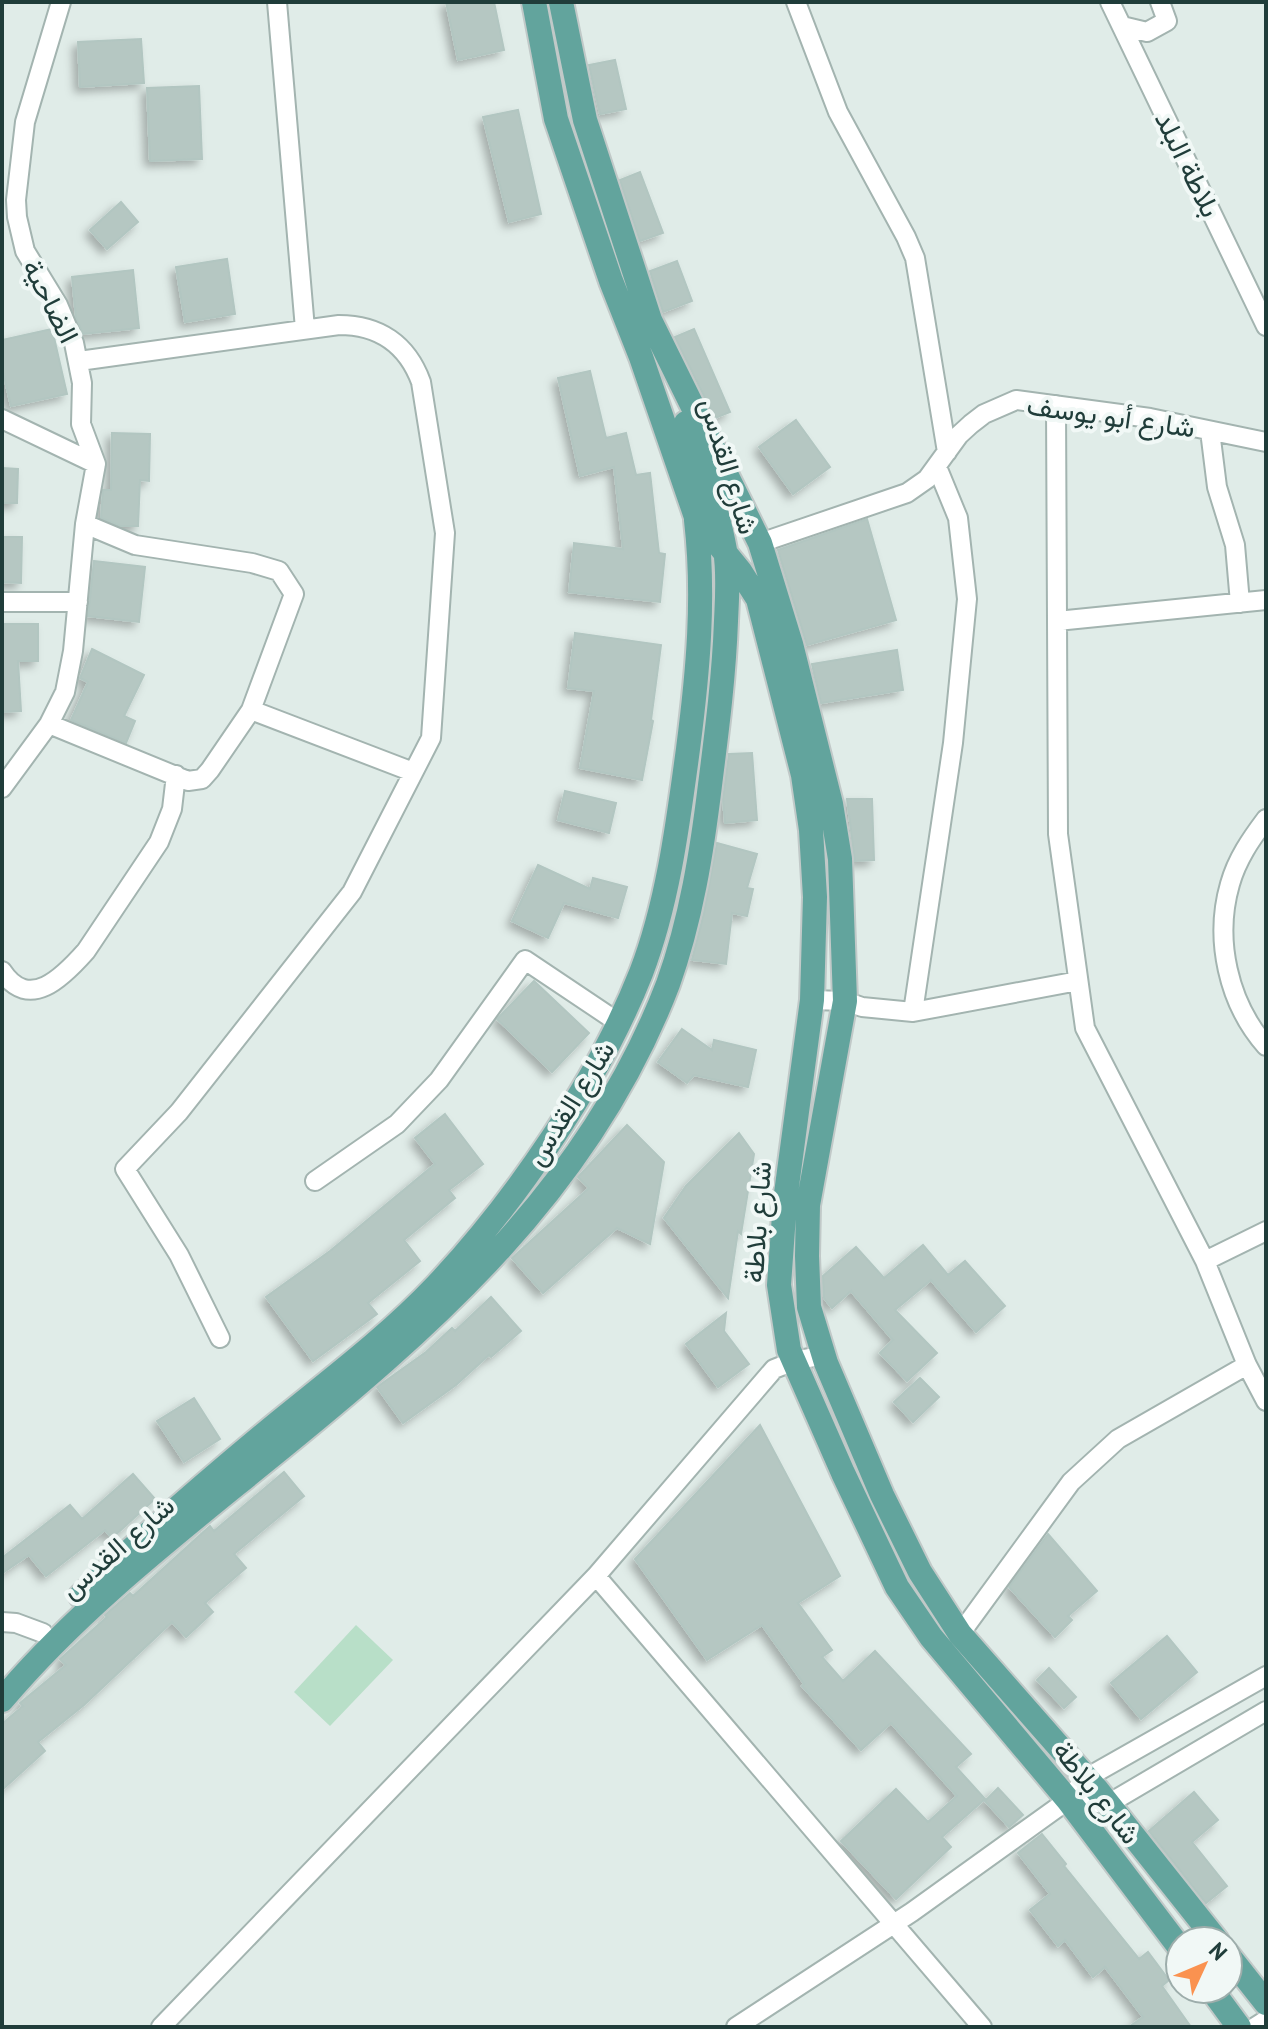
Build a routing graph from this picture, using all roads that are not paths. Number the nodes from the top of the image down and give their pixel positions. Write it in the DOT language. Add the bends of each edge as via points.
graph roads {
  1 [pos="61,2"];
  2 [pos="277,2"];
  3 [pos="534,2"];
  4 [pos="561,2"];
  5 [pos="796,2"];
  6 [pos="1110,2"];
  7 [pos="1160,2"];
  8 [pos="1122,26"];
  9 [pos="650,320"];
  10 [pos="1266,326"];
  11 [pos="305,329"];
  12 [pos="79,361"];
  13 [pos="1056,405"];
  14 [pos="2,419"];
  15 [pos="1210,431"];
  16 [pos="1266,442"];
  17 [pos="942,460"];
  18 [pos="96,464"];
  19 [pos="696,517"];
  20 [pos="85,524"];
  21 [pos="760,543"];
  22 [pos="721,549"];
  23 [pos="1266,600"];
  24 [pos="2,602"];
  25 [pos="78,602"];
  26 [pos="1240,603"];
  27 [pos="1057,621"];
  28 [pos="251,710"];
  29 [pos="49,724"];
  30 [pos="413,772"];
  31 [pos="176,775"];
  32 [pos="2,788"];
  33 [pos="1266,819"];
  34 [pos="2,971"];
  35 [pos="1078,981"];
  36 [pos="812,1000"];
  37 [pos="845,1001"];
  38 [pos="913,1012"];
  39 [pos="619,1023"];
  40 [pos="1266,1046"];
  41 [pos="315,1181"];
  42 [pos="1266,1231"];
  43 [pos="1205,1261"];
  44 [pos="220,1338"];
  45 [pos="824,1355"];
  46 [pos="794,1361"];
  47 [pos="1247,1365"];
  48 [pos="1266,1401"];
  49 [pos="596,1576"];
  50 [pos="2,1622"];
  51 [pos="43,1633"];
  52 [pos="960,1634"];
  53 [pos="2,1676"];
  54 [pos="1266,1676"];
  55 [pos="2,1700"];
  56 [pos="1266,1711"];
  57 [pos="1086,1778"];
  58 [pos="1068,1800"];
  59 [pos="1108,1804"];
  60 [pos="893,1925"];
  61 [pos="1204,1925"];
  62 [pos="1164,1927"];
  63 [pos="1244,1975"];
  64 [pos="1266,2003"];
  65 [pos="1223,2005"];
  66 [pos="1266,2020"];
  67 [pos="161,2027"];
  68 [pos="736,2027"];
  69 [pos="982,2027"];
  70 [pos="1239,2027"];
  71 [pos="1255,2027"];
  1 -- 12 [label="street, الضاحية" via="25,122 16,200 25,251 67,324"];
  2 -- 11 [label="street"];
  3 -- 19 [label="main road" via="556,119"];
  4 -- 9 [label="main road" via="585,120"];
  5 -- 17 [label="street" via="838,112 915,258"];
  6 -- 8 [label="street, بلاطة البلد"];
  7 -- 8 [label="street" via="1167,21 1147,32"];
  8 -- 10 [label="street, بلاطة البلد"];
  9 -- 21 [label="main road, شارع بلاطة"];
  9 -- 22 [label="main road, شارع القدس" via="711,493"];
  11 -- 12 [label="street"];
  11 -- 30 [label="street" via="355,325 380,332 402,348 421,382 445,533 431,738"];
  12 -- 18 [label="street, الضاحية" via="81,424"];
  13 -- 15 [label="street, شارع أبو يوسف"];
  13 -- 17 [label="street, شارع أبو يوسف" via="1016,400 999,406 971,424"];
  13 -- 27 [label="street"];
  14 -- 18 [label="street"];
  15 -- 16 [label="street, شارع أبو يوسف"];
  15 -- 26 [label="street" via="1217,487 1235,545"];
  17 -- 21 [label="street, شارع أبو يوسف" via="907,493"];
  17 -- 38 [label="street" via="958,518 967,599 953,743"];
  18 -- 20 [label="street"];
  19 -- 22 [label="main road, شارع بلاطة"];
  19 -- 39 [label="main road, شارع القدس" via="702,586 698,678 682,795 666,886 642,971"];
  20 -- 25 [label="street"];
  20 -- 28 [label="street" via="135,545 279,571 294,594"];
  21 -- 37 [label="main road, شارع بلاطة" via="831,804 840,859"];
  22 -- 36 [label="main road, شارع بلاطة" via="758,599 803,775 815,897"];
  22 -- 55 [label="main road, شارع القدس" via="724,672 697,873 684,930 646,1033 577,1154 544,1201 414,1337 99,1600"];
  23 -- 26 [label="street"];
  24 -- 25 [label="street"];
  25 -- 29 [label="street" via="65,692"];
  26 -- 27 [label="street"];
  27 -- 35 [label="street" via="1058,834"];
  28 -- 30 [label="street"];
  28 -- 31 [label="street" via="202,779 188,781"];
  29 -- 31 [label="street"];
  29 -- 32 [label="street"];
  30 -- 44 [label="street" via="352,892 179,1112 125,1169 179,1255"];
  31 -- 34 [label="street" via="172,809 159,842 80,958 41,989 26,992"];
  33 -- 40 [label="street" via="1245,847 1230,883 1223,922 1225,962 1236,1000"];
  35 -- 38 [label="street"];
  35 -- 43 [label="street" via="1085,1028"];
  36 -- 37 [label="street"];
  36 -- 46 [label="main road, شارع بلاطة" via="779,1285"];
  37 -- 38 [label="street"];
  37 -- 45 [label="main road, شارع بلاطة" via="808,1205 809,1307"];
  39 -- 41 [label="street" via="525,960 439,1080 397,1124"];
  39 -- 51 [label="main road, شارع القدس" via="547,1143 484,1231 435,1286 376,1343 118,1560"];
  42 -- 43 [label="street"];
  43 -- 47 [label="street"];
  45 -- 46 [label="street"];
  45 -- 52 [label="main road, شارع بلاطة" via="895,1521"];
  46 -- 49 [label="street" via="774,1369 761,1383"];
  46 -- 58 [label="main road, شارع بلاطة" via="897,1587 931,1637"];
  47 -- 48 [label="street"];
  47 -- 52 [label="street" via="1118,1439 1071,1482"];
  49 -- 60 [label="street"];
  49 -- 67 [label="street"];
  50 -- 51 [label="street"];
  51 -- 53 [label="main road, شارع القدس"];
  52 -- 57 [label="main road, شارع بلاطة"];
  54 -- 57 [label="street"];
  56 -- 59 [label="street"];
  57 -- 58 [label="street"];
  57 -- 59 [label="main road, شارع بلاطة"];
  58 -- 59 [label="street"];
  58 -- 60 [label="street"];
  58 -- 62 [label="main road, شارع بلاطة"];
  59 -- 61 [label="main road, شارع بلاطة"];
  60 -- 68 [label="street"];
  60 -- 69 [label="street"];
  63 -- 64 [label="main road"];
  65 -- 70 [label="main road"];
  66 -- 71 [label="street"];
}
